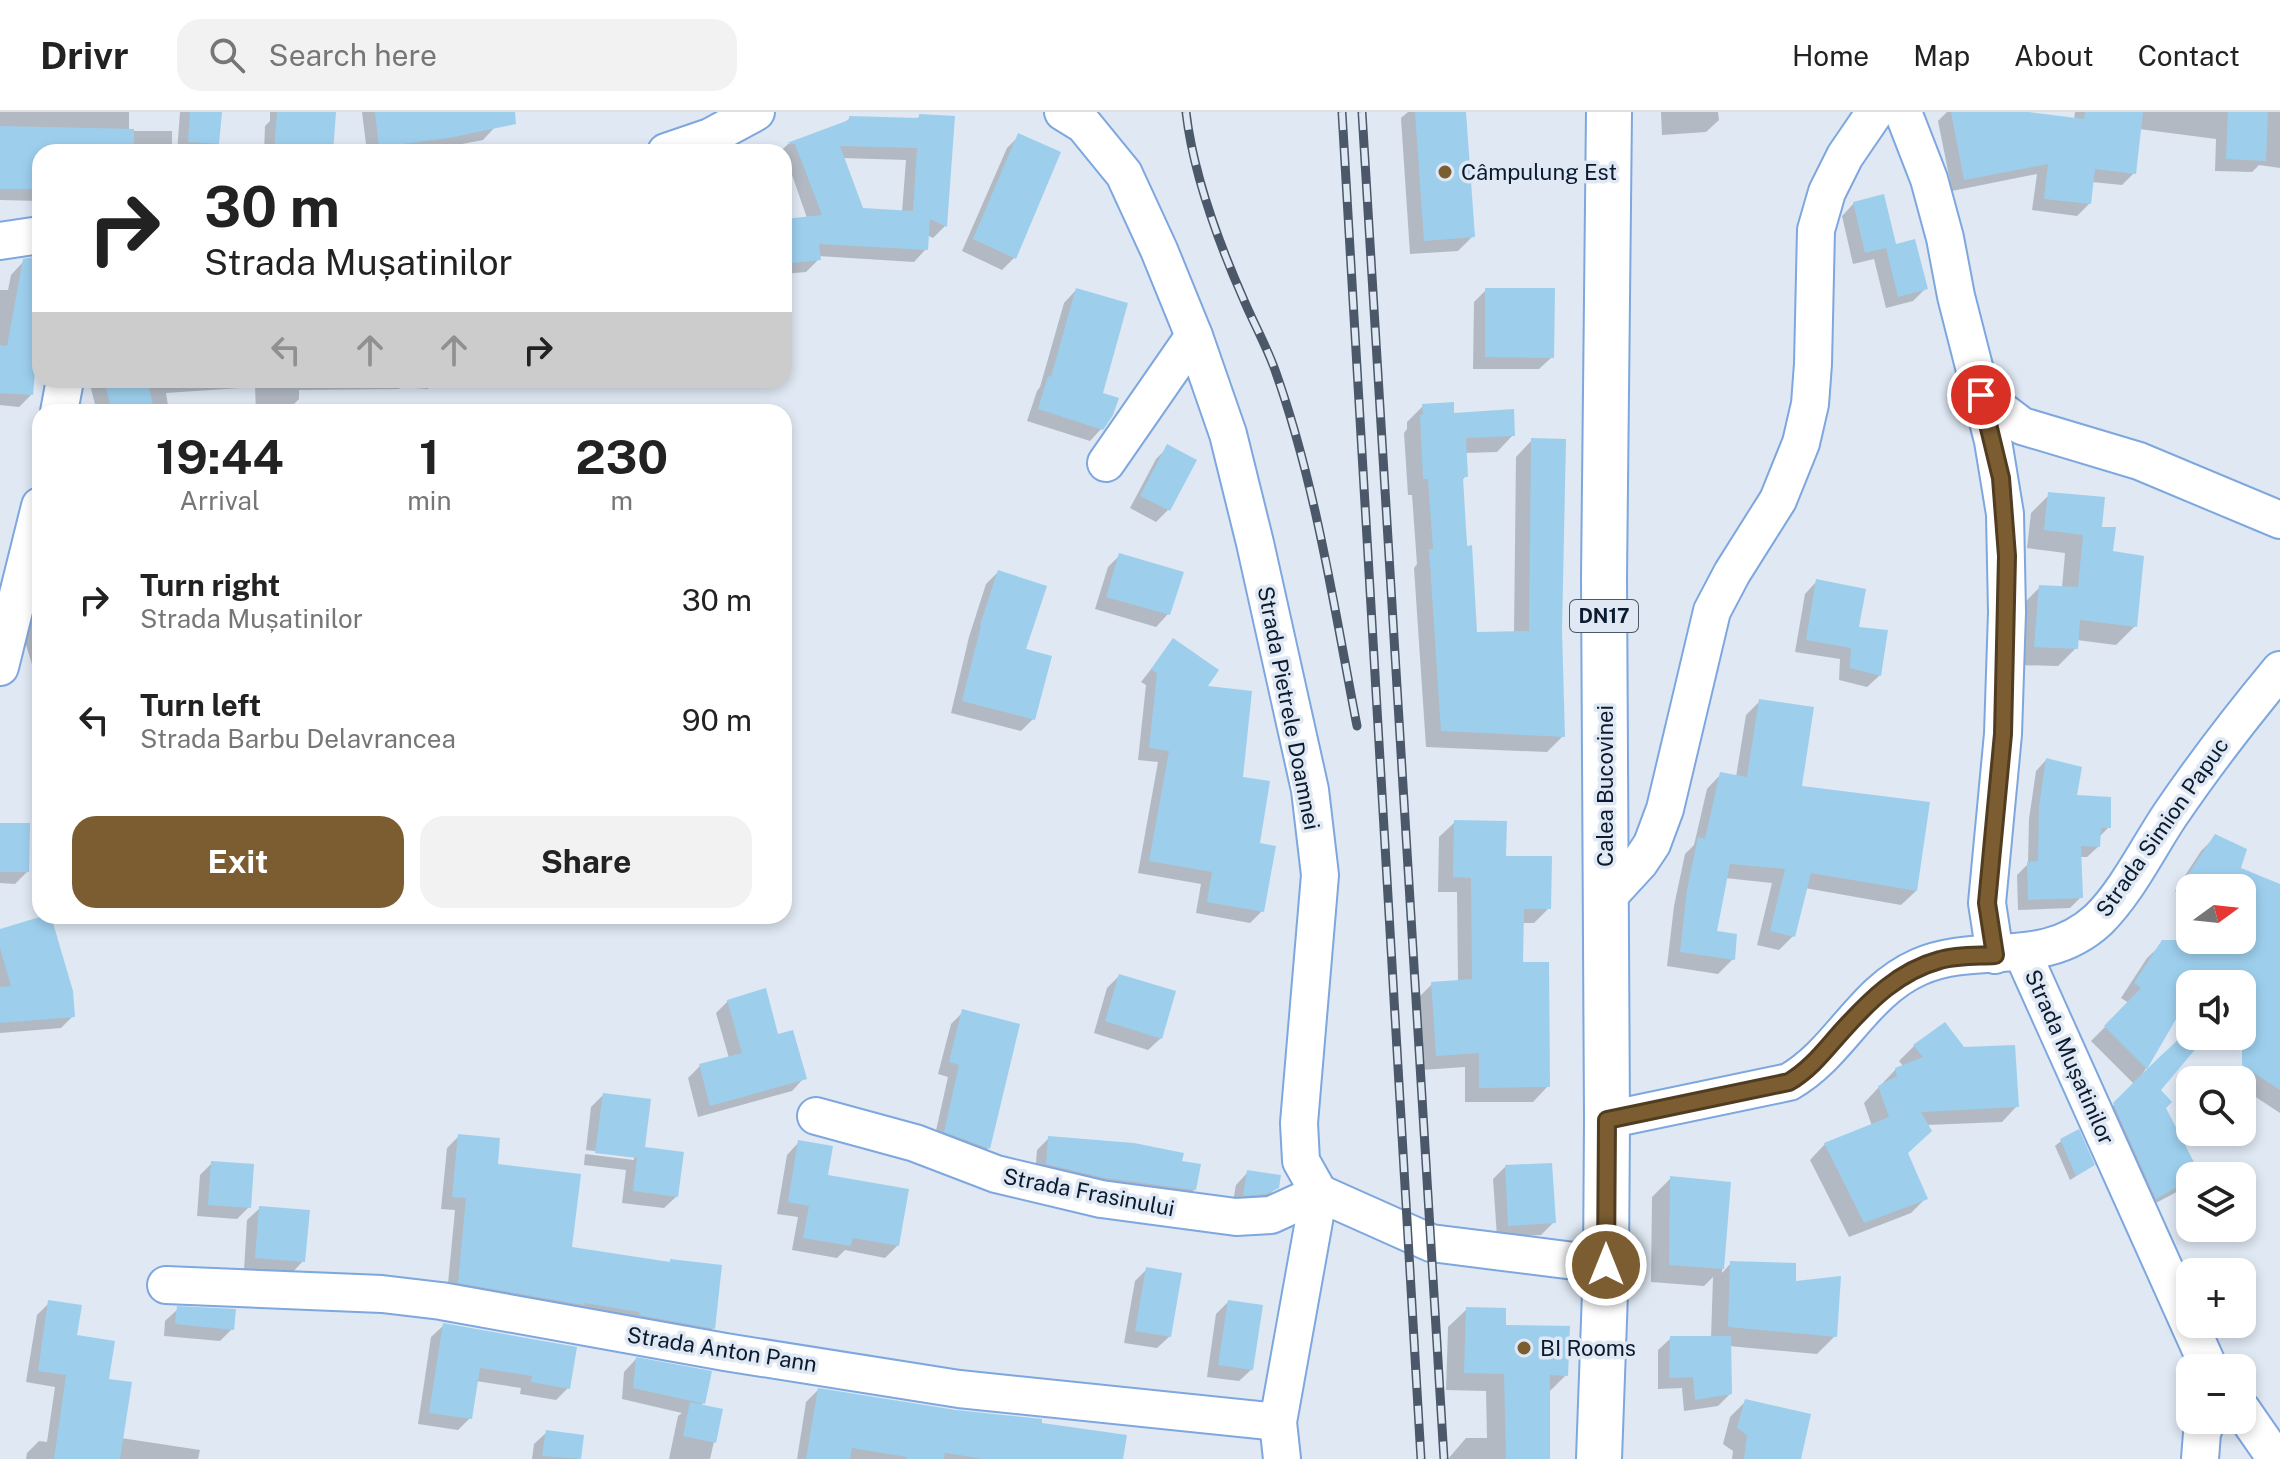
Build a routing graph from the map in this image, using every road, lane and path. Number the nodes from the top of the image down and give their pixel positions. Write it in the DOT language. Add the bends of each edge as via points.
graph roads {
  1 [pos="756,112"];
  2 [pos="1063,112"];
  3 [pos="1609,112"];
  4 [pos="1875,112"];
  5 [pos="1903,112"];
  6 [pos="689,144"];
  7 [pos="32,236"];
  8 [pos="0,241"];
  9 [pos="1194,336"];
  10 [pos="1981,395"];
  11 [pos="1106,463"];
  12 [pos="2280,520"];
  13 [pos="32,538"];
  14 [pos="0,667"];
  15 [pos="2280,670"];
  16 [pos="1606,899"];
  17 [pos="2009,954"];
  18 [pos="816,1116"];
  19 [pos="1607,1120"];
  20 [pos="1319,1193"];
  21 [pos="1606,1265"];
  22 [pos="166,1285"];
  23 [pos="2202,1354"];
  24 [pos="1278,1422"];
  25 [pos="2256,1430"];
  26 [pos="2202,1434"];
  27 [pos="1282,1459"];
  28 [pos="1599,1459"];
  29 [pos="2200,1459"];
  30 [pos="2276,1459"];
  1 -- 6 [label="street"];
  2 -- 9 [label="street, Strada Pietrele Doamnei" via="1084,125 1124,174"];
  3 -- 16 [label="highway, Calea Bucovinei / DN17"];
  4 -- 16 [label="street" via="1845,156 1816,230 1813,364 1801,443 1778,500 1712,611 1652,844"];
  5 -- 10 [label="street" via="1945,238"];
  7 -- 8 [label="street"];
  9 -- 11 [label="street"];
  9 -- 20 [label="street, Strada Pietrele Doamnei" via="1228,434 1310,790 1320,875 1299,1123 1301,1161"];
  10 -- 12 [label="street" via="2022,426 2139,461"];
  10 -- 17 [label="street" via="2001,478 2007,556 2003,734 1987,903"];
  13 -- 14 [label="street"];
  15 -- 17 [label="street, Strada Simion Papuc" via="2202,768 2099,918 2071,939"];
  16 -- 19 [label="highway, Calea Bucovinei / DN17"];
  17 -- 19 [label="street, Strada Mușatinilor" via="1942,959 1895,980 1805,1073 1789,1082"];
  17 -- 23 [label="street, Strada Mușatinilor"];
  18 -- 20 [label="street, Strada Frasinului" via="915,1143 996,1174 1101,1199 1236,1217 1271,1215"];
  19 -- 21 [label="highway, Calea Bucovinei / DN17"];
  20 -- 21 [label="street" via="1431,1243"];
  20 -- 24 [label="street"];
  21 -- 28 [label="highway, Calea Bucovinei / DN17"];
  22 -- 24 [label="street, Strada Anton Pann" via="441,1301 959,1389"];
  24 -- 27 [label="street"];
  25 -- 30 [label="street"];
  26 -- 29 [label="street"];
}
